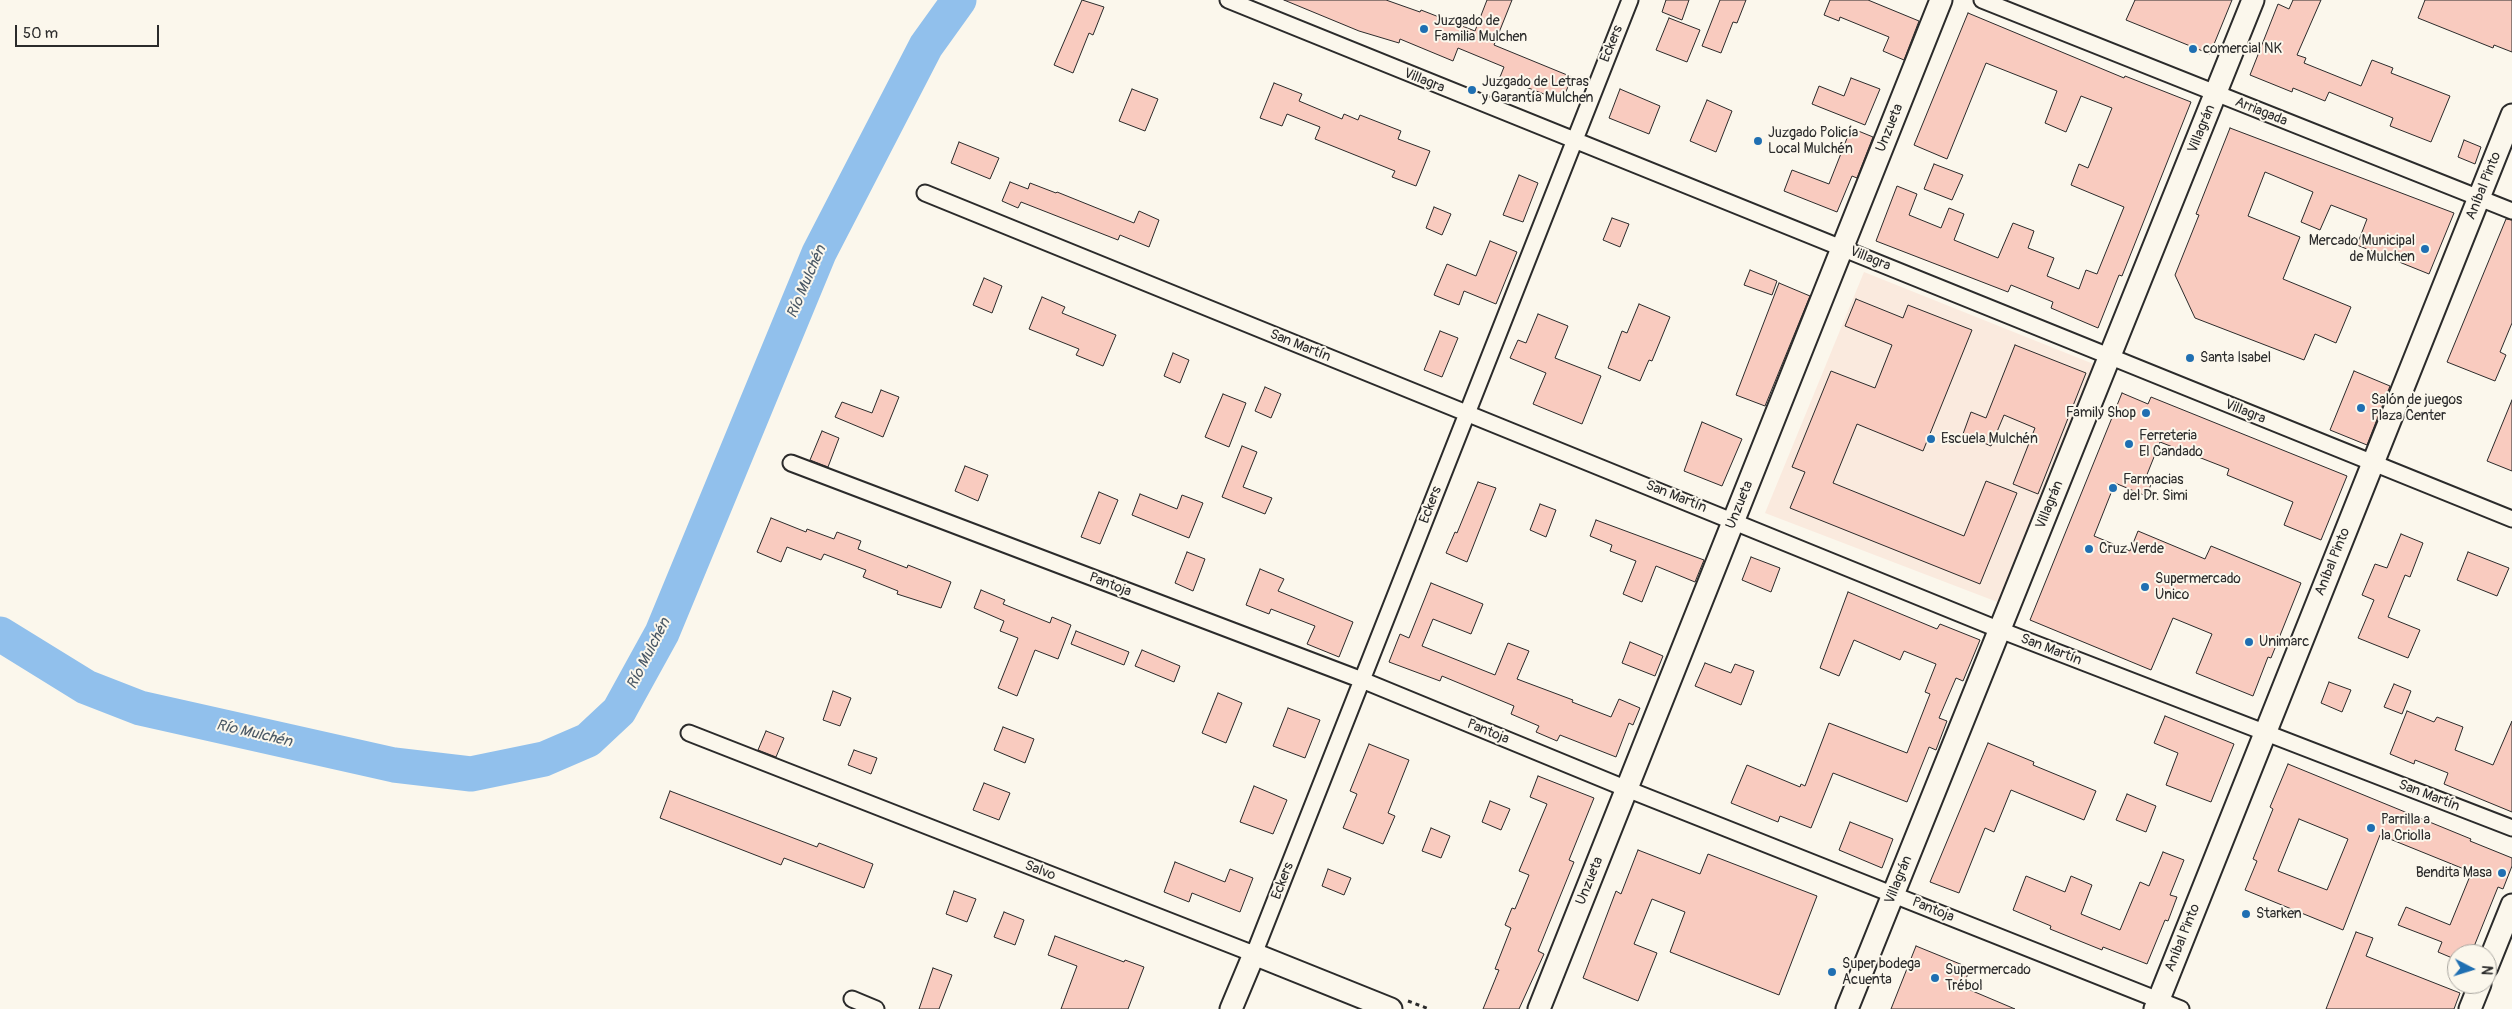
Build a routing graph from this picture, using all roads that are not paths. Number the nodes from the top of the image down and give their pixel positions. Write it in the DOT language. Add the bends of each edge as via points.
graph roads {
  1 [pos="1228,0"];
  2 [pos="1630,0"];
  3 [pos="1942,0"];
  4 [pos="1982,0"];
  5 [pos="2253,0"];
  6 [pos="2216,94"];
  7 [pos="2512,116"];
  8 [pos="1574,141"];
  9 [pos="925,194"];
  10 [pos="2479,198"];
  11 [pos="2512,211"];
  12 [pos="1842,248"];
  13 [pos="2110,357"];
  14 [pos="1467,413"];
  15 [pos="790,463"];
  16 [pos="2373,464"];
  17 [pos="2512,519"];
  18 [pos="1734,520"];
  19 [pos="2000,630"];
  20 [pos="1362,680"];
  21 [pos="2265,732"];
  22 [pos="689,733"];
  23 [pos="1627,789"];
  24 [pos="2512,828"];
  25 [pos="1893,894"];
  26 [pos="2512,905"];
  27 [pos="2496,944"];
  28 [pos="1254,954"];
  29 [pos="2476,994"];
  30 [pos="852,1000"];
  31 [pos="2156,1004"];
  32 [pos="876,1009"];
  33 [pos="1231,1009"];
  34 [pos="1392,1009"];
  35 [pos="1539,1009"];
  36 [pos="1847,1009"];
  37 [pos="2181,1009"];
  38 [pos="2470,1009"];
  1 -- 8 [label="street, Villagra"];
  2 -- 8 [label="street, Eckers"];
  3 -- 12 [label="main road, Unzueta"];
  4 -- 6 [label="street, Arriagada"];
  5 -- 6 [label="main road, Villagrán"];
  6 -- 10 [label="street, Arriagada"];
  6 -- 13 [label="main road, Villagrán"];
  7 -- 10 [label="main road, Aníbal Pinto"];
  8 -- 12 [label="street, Villagra"];
  8 -- 14 [label="street, Eckers"];
  9 -- 14 [label="street, San Martín"];
  10 -- 11 [label="street, Arriagada"];
  10 -- 16 [label="main road, Aníbal Pinto"];
  12 -- 13 [label="street, Villagra"];
  12 -- 18 [label="main road, Unzueta"];
  13 -- 16 [label="street, Villagra"];
  13 -- 19 [label="main road, Villagrán"];
  14 -- 18 [label="street, San Martín"];
  14 -- 20 [label="street, Eckers"];
  15 -- 20 [label="street, Pantoja"];
  16 -- 17 [label="street, Villagra"];
  16 -- 21 [label="main road, Aníbal Pinto"];
  18 -- 19 [label="street, San Martín"];
  18 -- 23 [label="main road, Unzueta"];
  19 -- 21 [label="street, San Martín"];
  19 -- 25 [label="main road, Villagrán"];
  20 -- 23 [label="street, Pantoja"];
  20 -- 28 [label="street, Eckers"];
  21 -- 24 [label="street, San Martín"];
  21 -- 31 [label="main road, Aníbal Pinto"];
  22 -- 28 [label="street, Salvo"];
  23 -- 25 [label="street, Pantoja"];
  23 -- 35 [label="main road, Unzueta"];
  25 -- 31 [label="street, Pantoja"];
  25 -- 36 [label="main road, Villagrán"];
  26 -- 27 [label="main road"];
  28 -- 33 [label="main road, Eckers"];
  28 -- 34 [label="main road, Salvo"];
  29 -- 38 [label="main road"];
  30 -- 32 [label="street"];
  31 -- 37 [label="street, Pantoja"];
}
